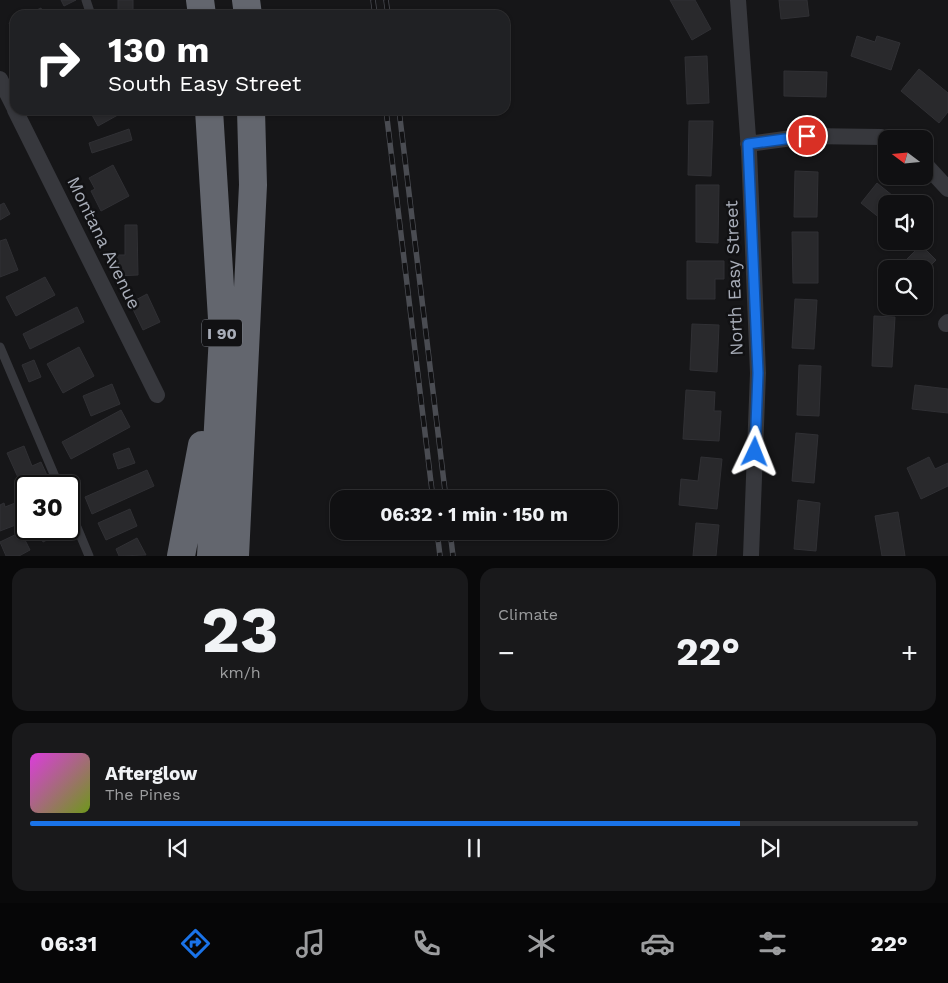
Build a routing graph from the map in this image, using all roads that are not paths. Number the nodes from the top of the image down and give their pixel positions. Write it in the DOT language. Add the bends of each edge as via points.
graph roads {
  1 [pos="738,0"];
  2 [pos="0,80"];
  3 [pos="10,103"];
  4 [pos="16,115"];
  5 [pos="209,115"];
  6 [pos="251,115"];
  7 [pos="878,137"];
  8 [pos="748,144"];
  9 [pos="933,173"];
  10 [pos="948,189"];
  11 [pos="222,335"];
  12 [pos="0,347"];
  13 [pos="246,356"];
  14 [pos="157,395"];
  15 [pos="54,475"];
  16 [pos="80,534"];
  17 [pos="89,556"];
  18 [pos="181,556"];
  19 [pos="211,556"];
  20 [pos="235,556"];
  21 [pos="245,556"];
  22 [pos="751,556"];
  1 -- 8 [label="street, North Easy Street"];
  2 -- 3 [label="street, Montana Avenue"];
  4 -- 14 [label="street, Montana Avenue"];
  5 -- 11 [label="highway, I 90"];
  6 -- 13 [label="highway, I 90" via="253,184"];
  7 -- 8 [label="street" via="807,136"];
  8 -- 22 [label="street, North Easy Street" via="758,373"];
  9 -- 10 [label="street"];
  11 -- 18 [label="highway"];
  11 -- 19 [label="highway, I 90"];
  12 -- 15 [label="lane"];
  13 -- 20 [label="highway, I 90"];
  13 -- 21 [label="highway"];
  16 -- 17 [label="lane"];
}
